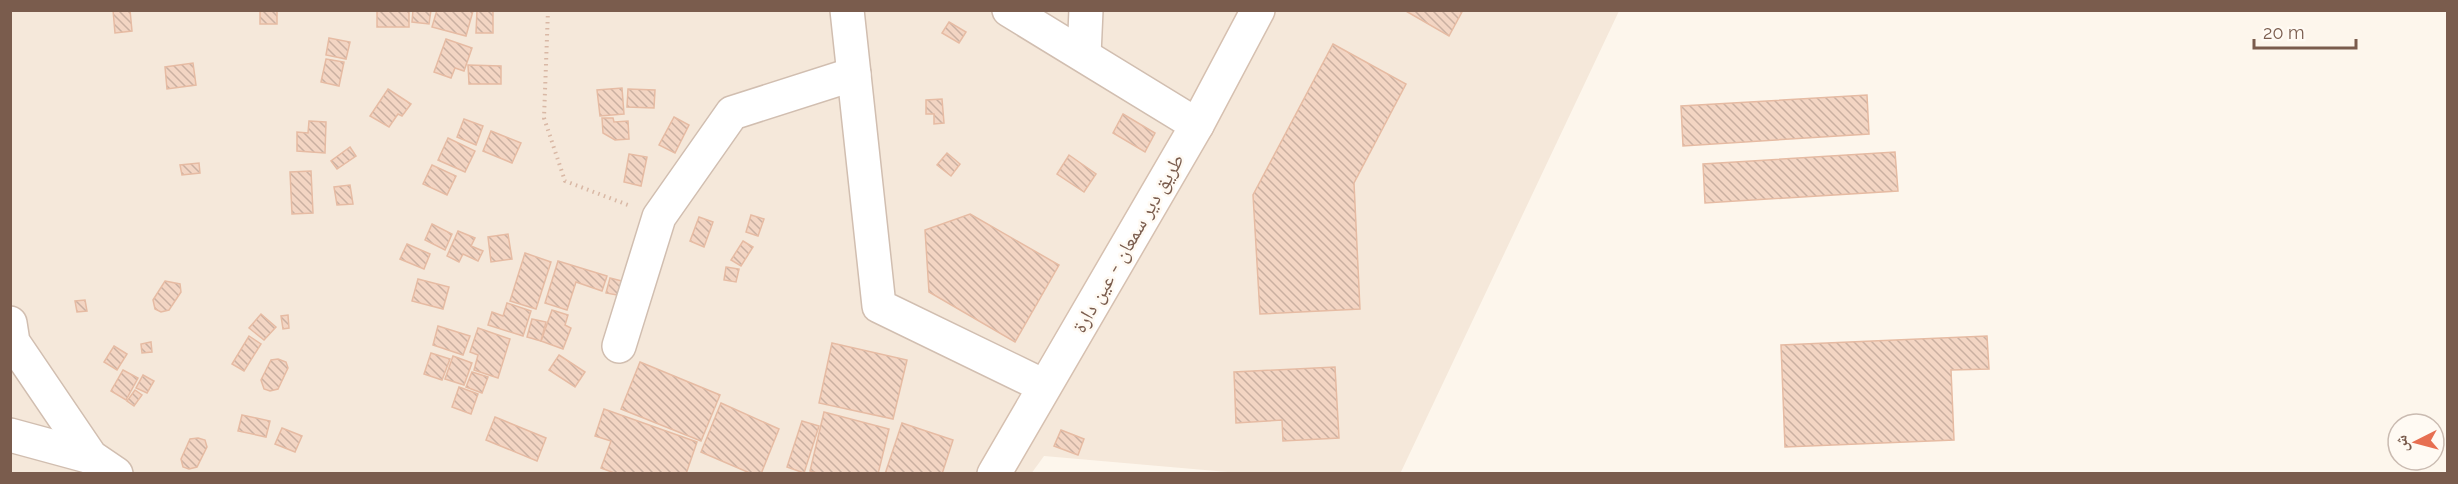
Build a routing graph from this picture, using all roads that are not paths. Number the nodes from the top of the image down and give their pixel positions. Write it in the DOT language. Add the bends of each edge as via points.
graph roads {
  1 [pos="847,10"];
  2 [pos="1009,10"];
  3 [pos="1086,10"];
  4 [pos="1258,10"];
  5 [pos="1084,55"];
  6 [pos="854,74"];
  7 [pos="1197,125"];
  8 [pos="10,323"];
  9 [pos="619,345"];
  10 [pos="1044,386"];
  11 [pos="11,436"];
  12 [pos="104,465"];
  13 [pos="994,474"];
  1 -- 6 [label="street"];
  2 -- 5 [label="street"];
  3 -- 5 [label="street"];
  4 -- 7 [label="street, طريق دير سمعان - عين دارة"];
  5 -- 7 [label="street"];
  6 -- 9 [label="street" via="732,113 659,217"];
  6 -- 10 [label="street" via="879,306"];
  7 -- 10 [label="street, طريق دير سمعان - عين دارة"];
  8 -- 12 [label="street" via="13,342"];
  10 -- 13 [label="street, طريق دير سمعان - عين دارة"];
  11 -- 12 [label="street"];
}
